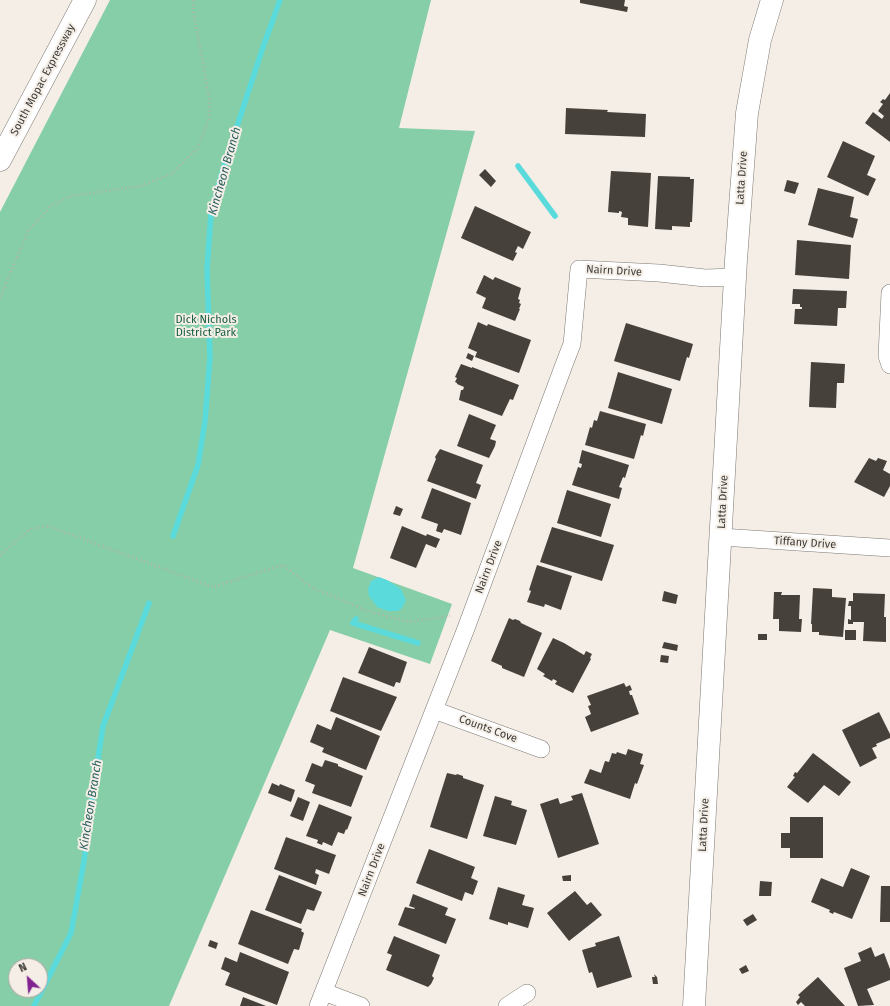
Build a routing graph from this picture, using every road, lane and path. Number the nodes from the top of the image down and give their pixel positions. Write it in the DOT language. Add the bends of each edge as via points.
graph roads {
  1 [pos="85,0"];
  2 [pos="194,0"];
  3 [pos="772,0"];
  4 [pos="0,160"];
  5 [pos="736,277"];
  6 [pos="890,292"];
  7 [pos="0,298"];
  8 [pos="890,365"];
  9 [pos="721,537"];
  10 [pos="890,548"];
  11 [pos="0,555"];
  12 [pos="450,616"];
  13 [pos="434,710"];
  14 [pos="541,749"];
  15 [pos="527,993"];
  16 [pos="321,999"];
  17 [pos="361,1006"];
  18 [pos="507,1006"];
  19 [pos="694,1006"];
  1 -- 4 [label="main road, South Mopac Expressway"];
  2 -- 7 [label="path" via="193,9 209,97 208,118 198,148 171,174 141,186 71,196 52,205 28,231"];
  3 -- 5 [label="main road, Latta Drive" via="760,40 747,113"];
  5 -- 9 [label="main road, Latta Drive"];
  5 -- 13 [label="street, Nairn Drive" via="704,278 579,269 570,350"];
  6 -- 8 [label="street" via="887,356"];
  9 -- 10 [label="street, Tiffany Drive"];
  9 -- 19 [label="main road, Latta Drive"];
  11 -- 12 [label="path" via="30,529 48,526 213,587 282,565 313,588 367,611 409,622"];
  13 -- 14 [label="street, Counts Cove"];
  13 -- 16 [label="street, Nairn Drive"];
  15 -- 18 [label="street"];
  16 -- 17 [label="street"];
}
